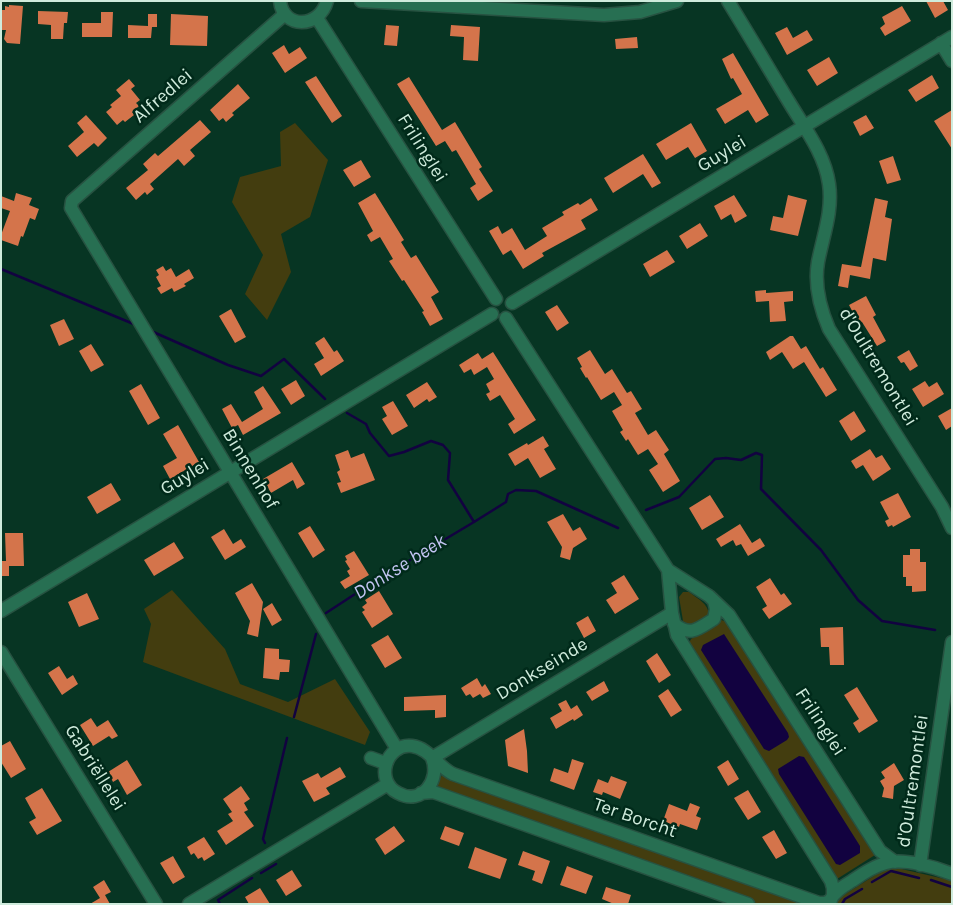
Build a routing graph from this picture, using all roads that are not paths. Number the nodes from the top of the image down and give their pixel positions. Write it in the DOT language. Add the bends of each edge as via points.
graph roads {
  1 [pos="280,1"];
  2 [pos="327,1"];
  3 [pos="361,1"];
  4 [pos="677,1"];
  5 [pos="728,1"];
  6 [pos="285,14"];
  7 [pos="317,18"];
  8 [pos="947,40"];
  9 [pos="952,61"];
  10 [pos="803,126"];
  11 [pos="71,208"];
  12 [pos="496,299"];
  13 [pos="512,303"];
  14 [pos="492,314"];
  15 [pos="506,318"];
  16 [pos="230,472"];
  17 [pos="952,528"];
  18 [pos="668,570"];
  19 [pos="714,601"];
  20 [pos="1,611"];
  21 [pos="673,618"];
  22 [pos="952,642"];
  23 [pos="1,652"];
  24 [pos="397,749"];
  25 [pos="370,758"];
  26 [pos="432,758"];
  27 [pos="385,763"];
  28 [pos="388,784"];
  29 [pos="421,793"];
  30 [pos="895,862"];
  31 [pos="920,865"];
  32 [pos="952,874"];
  33 [pos="831,900"];
  34 [pos="156,904"];
  35 [pos="189,904"];
  36 [pos="748,904"];
  1 -- 6 [label="street"];
  2 -- 7 [label="street" via="325,10"];
  3 -- 4 [label="street" via="604,15 640,12"];
  5 -- 10 [label="street, d'Oultremontlei"];
  6 -- 7 [label="street" via="300,22"];
  6 -- 11 [label="street, Alfredlei" via="72,202"];
  7 -- 12 [label="street, Frilinglei"];
  8 -- 9 [label="street"];
  8 -- 10 [label="street, Guylei"];
  10 -- 13 [label="street, Guylei"];
  10 -- 17 [label="street, d'Oultremontlei" via="825,165 829,183 829,214 817,264 818,298 822,312 829,329 933,492"];
  11 -- 16 [label="street, Binnenhof"];
  12 -- 13 [label="street" via="506,298"];
  12 -- 14 [label="street" via="491,305"];
  13 -- 15 [label="street" via="512,313"];
  14 -- 15 [label="street" via="498,319"];
  14 -- 16 [label="street, Guylei"];
  15 -- 18 [label="street, Frilinglei"];
  16 -- 20 [label="street, Guylei"];
  16 -- 24 [label="street, Binnenhof"];
  18 -- 19 [label="street, Frilinglei"];
  18 -- 21 [label="street, Frilinglei"];
  19 -- 21 [label="street" via="714,619 695,630 687,631"];
  19 -- 30 [label="street, Frilinglei" via="729,615 880,851"];
  21 -- 26 [label="street, Donkseinde"];
  21 -- 33 [label="street, Frilinglei" via="684,648 831,881 834,888"];
  22 -- 31 [label="street, d'Oultremontlei"];
  23 -- 34 [label="street, Gabriëllelei"];
  24 -- 26 [label="street" via="407,746 418,748"];
  24 -- 27 [label="street"];
  25 -- 27 [label="street"];
  26 -- 29 [label="street" via="435,769 432,780"];
  26 -- 33 [label="street, Ter Borcht" via="453,774 819,903"];
  27 -- 28 [label="street"];
  28 -- 29 [label="street" via="402,795"];
  28 -- 35 [label="street"];
  29 -- 36 [label="street" via="439,794"];
  30 -- 31 [label="street"];
  30 -- 33 [label="street" via="861,875"];
  31 -- 32 [label="street"];
}
